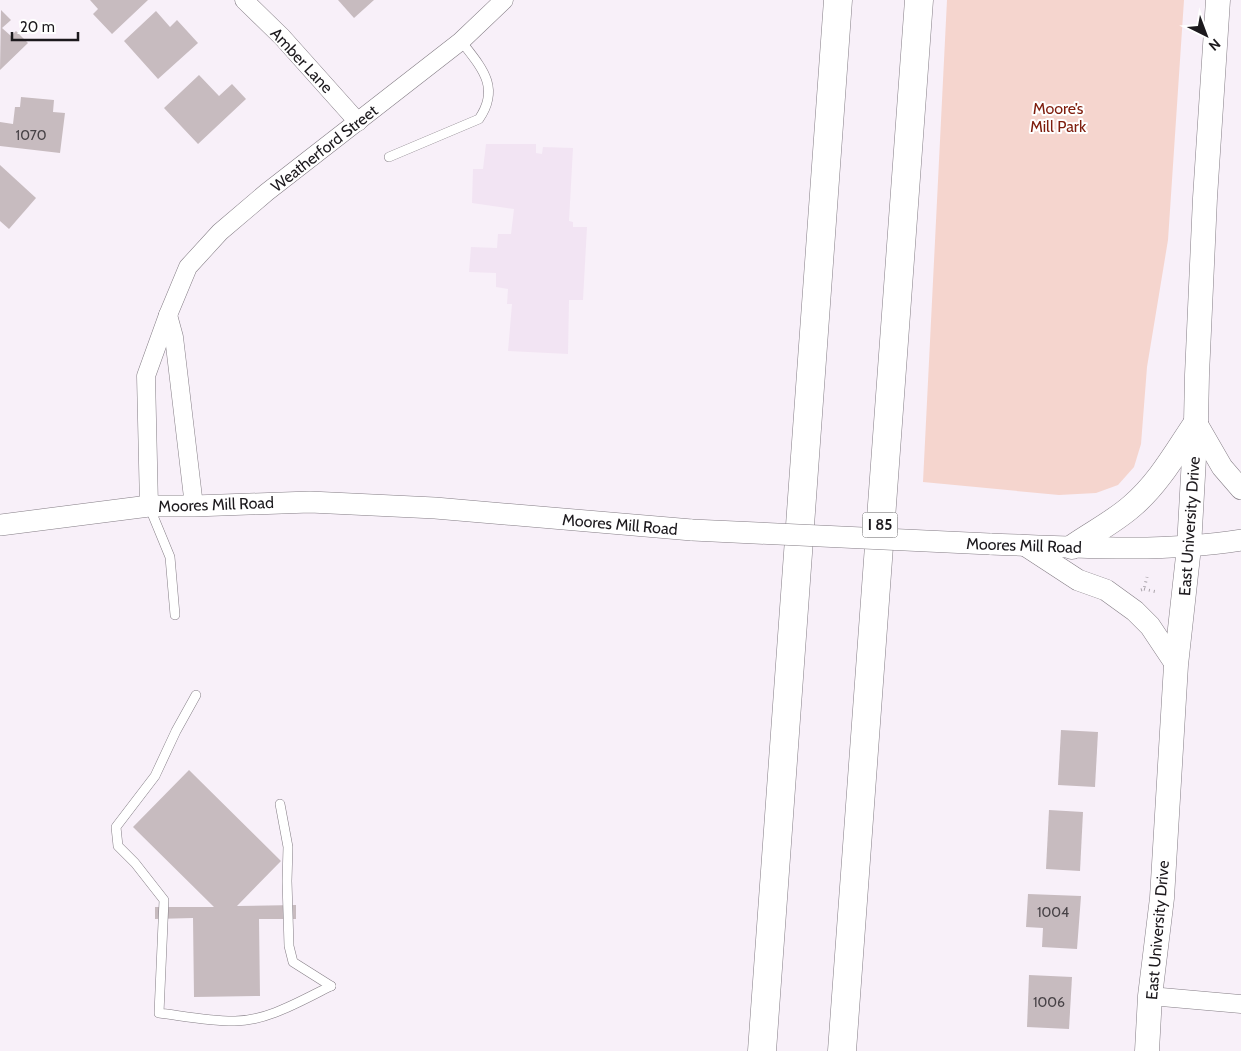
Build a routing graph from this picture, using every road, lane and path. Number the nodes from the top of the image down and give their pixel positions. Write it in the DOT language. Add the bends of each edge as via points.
graph roads {
  1 [pos="244,0"];
  2 [pos="504,0"];
  3 [pos="838,0"];
  4 [pos="919,0"];
  5 [pos="1218,0"];
  6 [pos="461,41"];
  7 [pos="358,122"];
  8 [pos="388,157"];
  9 [pos="168,315"];
  10 [pos="1196,422"];
  11 [pos="1241,489"];
  12 [pos="149,506"];
  13 [pos="194,506"];
  14 [pos="0,525"];
  15 [pos="1241,540"];
  16 [pos="1026,546"];
  17 [pos="1072,547"];
  18 [pos="1189,547"];
  19 [pos="1146,578"];
  20 [pos="1156,592"];
  21 [pos="175,615"];
  22 [pos="1176,665"];
  23 [pos="196,695"];
  24 [pos="280,804"];
  25 [pos="1150,996"];
  26 [pos="1241,1004"];
  27 [pos="762,1051"];
  28 [pos="842,1051"];
  29 [pos="1147,1051"];
  1 -- 7 [label="street, Amber Lane" via="282,37"];
  2 -- 6 [label="street, Weatherford Street"];
  3 -- 27 [label="highway"];
  4 -- 28 [label="highway, I 85"];
  5 -- 10 [label="main road, East University Drive" via="1205,198"];
  6 -- 7 [label="street, Weatherford Street"];
  6 -- 8 [label="lane" via="485,76 490,89 487,107 479,119"];
  7 -- 9 [label="street, Weatherford Street" via="220,232 188,267"];
  9 -- 12 [label="street, Weatherford Street" via="146,376"];
  9 -- 13 [label="street" via="174,337"];
  10 -- 11 [label="street" via="1222,467"];
  10 -- 17 [label="main road" via="1145,494 1119,516"];
  10 -- 18 [label="main road, East University Drive"];
  12 -- 13 [label="street, Moores Mill Road"];
  12 -- 14 [label="street, Moores Mill Road"];
  12 -- 21 [label="lane" via="170,557"];
  13 -- 16 [label="street, Moores Mill Road, bridge" via="352,503 692,530"];
  15 -- 18 [label="street, Moores Mill Road"];
  16 -- 17 [label="street, Moores Mill Road"];
  16 -- 22 [label="street" via="1078,580 1106,590 1135,611 1150,626"];
  17 -- 18 [label="street, Moores Mill Road"];
  18 -- 22 [label="main road, East University Drive"];
  19 -- 20 [label="path" via="1144,589"];
  22 -- 25 [label="main road, East University Drive" via="1162,898"];
  23 -- 24 [label="lane" via="156,776 116,826 118,846 164,900 159,1013 233,1022 253,1019 331,986 293,962 289,946 288,846"];
  25 -- 26 [label="street"];
  25 -- 29 [label="main road, East University Drive"];
}
